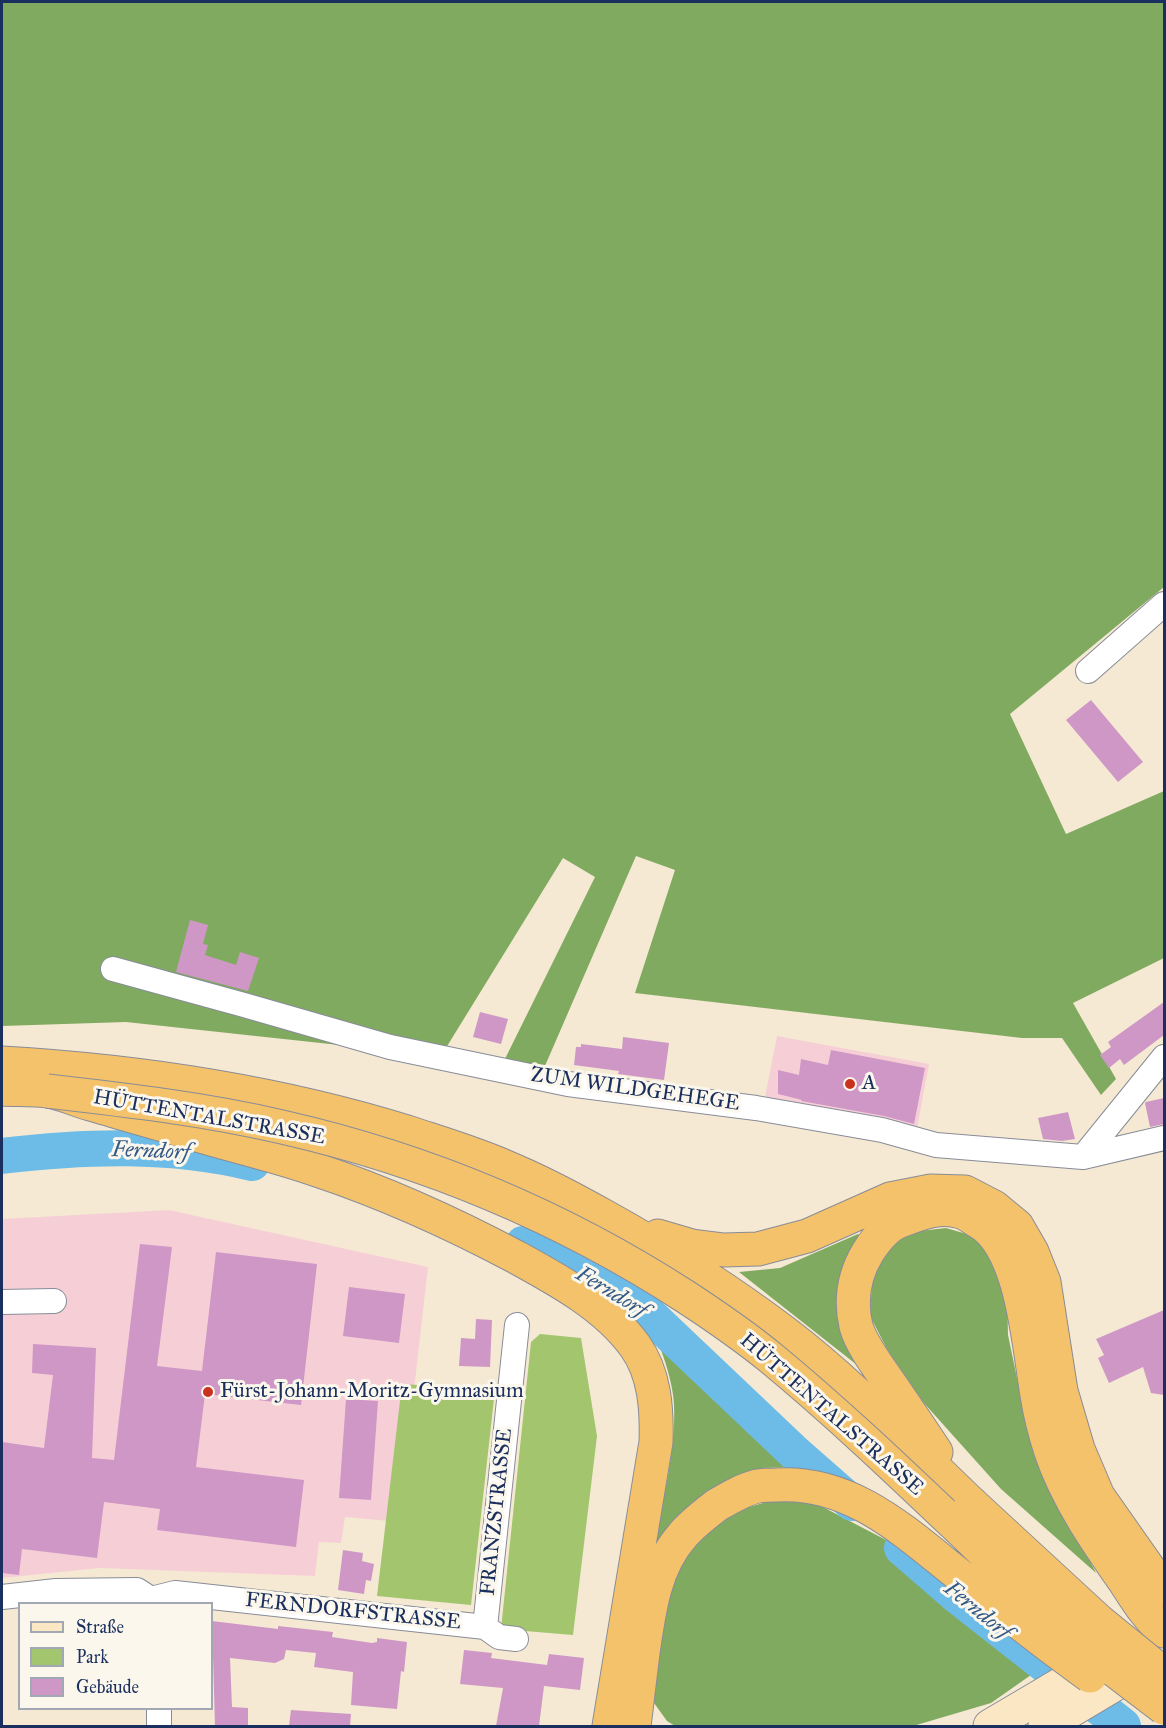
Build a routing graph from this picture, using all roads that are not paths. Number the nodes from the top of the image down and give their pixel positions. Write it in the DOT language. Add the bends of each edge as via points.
graph roads {
  1 [pos="1164,603"];
  2 [pos="1088,671"];
  3 [pos="113,969"];
  4 [pos="1164,1057"];
  5 [pos="2,1063"];
  6 [pos="2,1089"];
  7 [pos="47,1091"];
  8 [pos="1164,1138"];
  9 [pos="1083,1157"];
  10 [pos="624,1227"];
  11 [pos="54,1301"];
  12 [pos="2,1302"];
  13 [pos="518,1325"];
  14 [pos="970,1503"];
  15 [pos="1134,1548"];
  16 [pos="1164,1562"];
  17 [pos="1164,1590"];
  18 [pos="2,1597"];
  19 [pos="100,1597"];
  20 [pos="152,1601"];
  21 [pos="485,1627"];
  22 [pos="1163,1634"];
  23 [pos="516,1640"];
  24 [pos="1164,1674"];
  25 [pos="638,1691"];
  26 [pos="1164,1708"];
  27 [pos="159,1710"];
  28 [pos="1048,1714"];
  29 [pos="1164,1719"];
  30 [pos="159,1726"];
  31 [pos="609,1726"];
  32 [pos="634,1726"];
  33 [pos="655,1726"];
  34 [pos="990,1726"];
  1 -- 2 [label="street"];
  3 -- 9 [label="street, ZUM WILDGEHEGE" via="390,1047 568,1084 756,1108 882,1130 936,1145"];
  4 -- 9 [label="street"];
  5 -- 10 [label="highway, HÜTTENTALSTRASSE" via="157,1076 291,1100 446,1144 561,1192"];
  6 -- 7 [label="highway, HÜTTENTALSTRASSE"];
  7 -- 26 [label="highway, HÜTTENTALSTRASSE, bridge" via="152,1103 280,1126 361,1148 492,1193 609,1250 768,1356 1080,1643"];
  7 -- 31 [label="highway, bridge" via="261,1152 371,1189 535,1267 577,1293 636,1347 653,1389 656,1442"];
  8 -- 9 [label="street, ZUM WILDGEHEGE"];
  10 -- 14 [label="highway, HÜTTENTALSTRASSE" via="679,1259 786,1334 841,1380"];
  10 -- 15 [label="highway" via="692,1246 758,1249 807,1236 890,1199 932,1191 964,1192 994,1207 1017,1226 1032,1252 1044,1282 1061,1391 1078,1449 1098,1496"];
  11 -- 12 [label="street"];
  13 -- 21 [label="street, FRANZSTRASSE"];
  14 -- 22 [label="highway" via="871,1356 857,1328 853,1301 860,1266 875,1241 895,1223 936,1209 960,1212 981,1223 998,1240 1013,1268 1037,1400 1052,1453 1099,1544"];
  14 -- 24 [label="highway, HÜTTENTALSTRASSE, bridge" via="1099,1621"];
  15 -- 16 [label="highway"];
  15 -- 17 [label="highway"];
  18 -- 19 [label="street, FERNDORFSTRASSE" via="56,1591"];
  19 -- 20 [label="street, FERNDORFSTRASSE" via="137,1590"];
  20 -- 21 [label="street, FERNDORFSTRASSE" via="175,1593"];
  21 -- 23 [label="street, FERNDORFSTRASSE"];
  22 -- 28 [label="main road"];
  25 -- 29 [label="highway, bridge" via="656,1582 681,1537 733,1496 757,1486 789,1484 820,1488 856,1500 889,1519 1053,1649 1137,1709"];
  25 -- 32 [label="highway"];
  25 -- 33 [label="highway"];
  27 -- 30 [label="street"];
  28 -- 34 [label="main road"];
}
